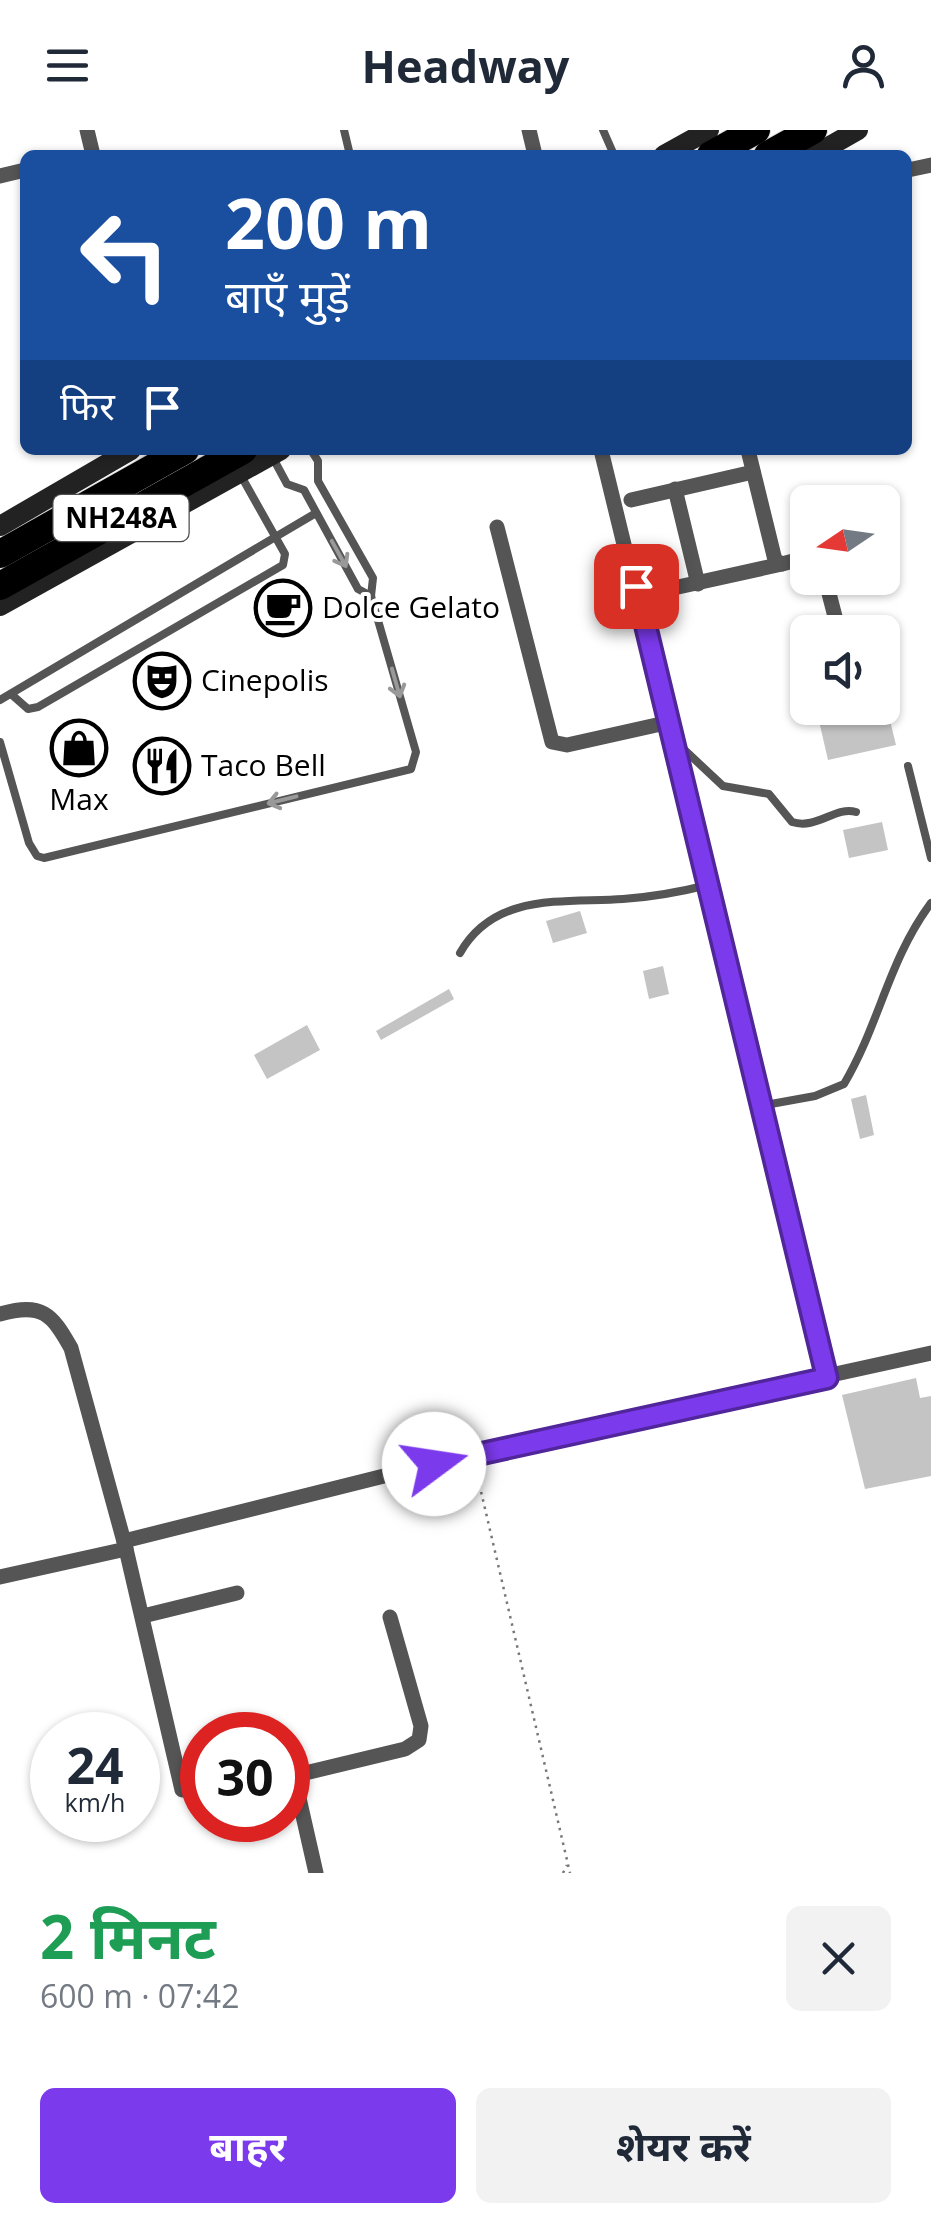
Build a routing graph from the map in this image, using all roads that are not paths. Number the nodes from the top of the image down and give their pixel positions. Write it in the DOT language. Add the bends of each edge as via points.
graph roads {
  1 [pos="709,130"];
  2 [pos="756,130"];
  3 [pos="812,130"];
  4 [pos="858,130"];
  5 [pos="672,144"];
  6 [pos="721,150"];
  7 [pos="777,150"];
  8 [pos="823,150"];
  9 [pos="122,455"];
  10 [pos="176,455"];
  11 [pos="268,455"];
  12 [pos="277,455"];
  13 [pos="315,455"];
  14 [pos="602,455"];
  15 [pos="749,455"];
  16 [pos="241,462"];
  17 [pos="753,472"];
  18 [pos="318,481"];
  19 [pos="675,489"];
  20 [pos="304,490"];
  21 [pos="631,500"];
  22 [pos="316,513"];
  23 [pos="0,526"];
  24 [pos="497,527"];
  25 [pos="273,537"];
  26 [pos="0,554"];
  27 [pos="790,562"];
  28 [pos="782,564"];
  29 [pos="698,584"];
  30 [pos="0,586"];
  31 [pos="660,591"];
  32 [pos="371,596"];
  33 [pos="0,606"];
  34 [pos="11,694"];
  35 [pos="0,700"];
  36 [pos="670,722"];
  37 [pos="674,741"];
  38 [pos="0,742"];
  39 [pos="908,766"];
  40 [pos="856,812"];
  41 [pos="931,858"];
  42 [pos="708,884"];
  43 [pos="931,903"];
  44 [pos="460,953"];
  45 [pos="760,1106"];
  46 [pos="0,1314"];
  47 [pos="931,1352"];
  48 [pos="827,1378"];
  49 [pos="125,1545"];
  50 [pos="0,1577"];
  51 [pos="237,1593"];
  52 [pos="143,1616"];
  53 [pos="390,1617"];
  54 [pos="180,1781"];
  55 [pos="316,1873"];
  1 -- 5 [label="main road"];
  2 -- 6 [label="highway"];
  3 -- 7 [label="highway"];
  4 -- 8 [label="main road"];
  9 -- 23 [label="main road"];
  10 -- 26 [label="highway, NH248A"];
  11 -- 16 [label="main road"];
  12 -- 20 [label="lane" via="287,484"];
  13 -- 18 [label="lane"];
  14 -- 36 [label="street"];
  15 -- 17 [label="street"];
  16 -- 25 [label="lane"];
  16 -- 30 [label="highway, NH248A"];
  16 -- 33 [label="main road"];
  17 -- 19 [label="street"];
  17 -- 28 [label="street" via="773,556"];
  18 -- 20 [label="lane"];
  18 -- 32 [label="lane" via="373,578"];
  19 -- 21 [label="street"];
  19 -- 29 [label="street"];
  20 -- 22 [label="lane"];
  22 -- 25 [label="lane"];
  22 -- 32 [label="lane, one-way" via="358,589"];
  24 -- 36 [label="street" via="552,742 567,745"];
  25 -- 34 [label="lane"];
  25 -- 34 [label="lane" via="286,559 266,575 38,707 28,709"];
  27 -- 28 [label="street"];
  28 -- 29 [label="street"];
  29 -- 31 [label="street"];
  32 -- 38 [label="lane, one-way" via="416,752 410,769 44,858 29,843"];
  34 -- 35 [label="lane"];
  36 -- 37 [label="street"];
  37 -- 40 [label="lane" via="723,786 762,790 792,822"];
  37 -- 42 [label="street"];
  39 -- 41 [label="lane"];
  42 -- 44 [label="lane" via="650,896 533,902 485,923"];
  42 -- 45 [label="street"];
  43 -- 45 [label="lane" via="897,955 844,1084"];
  45 -- 48 [label="street"];
  46 -- 49 [label="street" via="30,1309 54,1318 70,1348"];
  47 -- 48 [label="street"];
  48 -- 49 [label="street" via="472,1454"];
  49 -- 50 [label="street"];
  49 -- 52 [label="street"];
  51 -- 52 [label="street"];
  52 -- 54 [label="street"];
  53 -- 55 [label="street" via="421,1726 419,1740 406,1749 301,1774 296,1785"];
}
